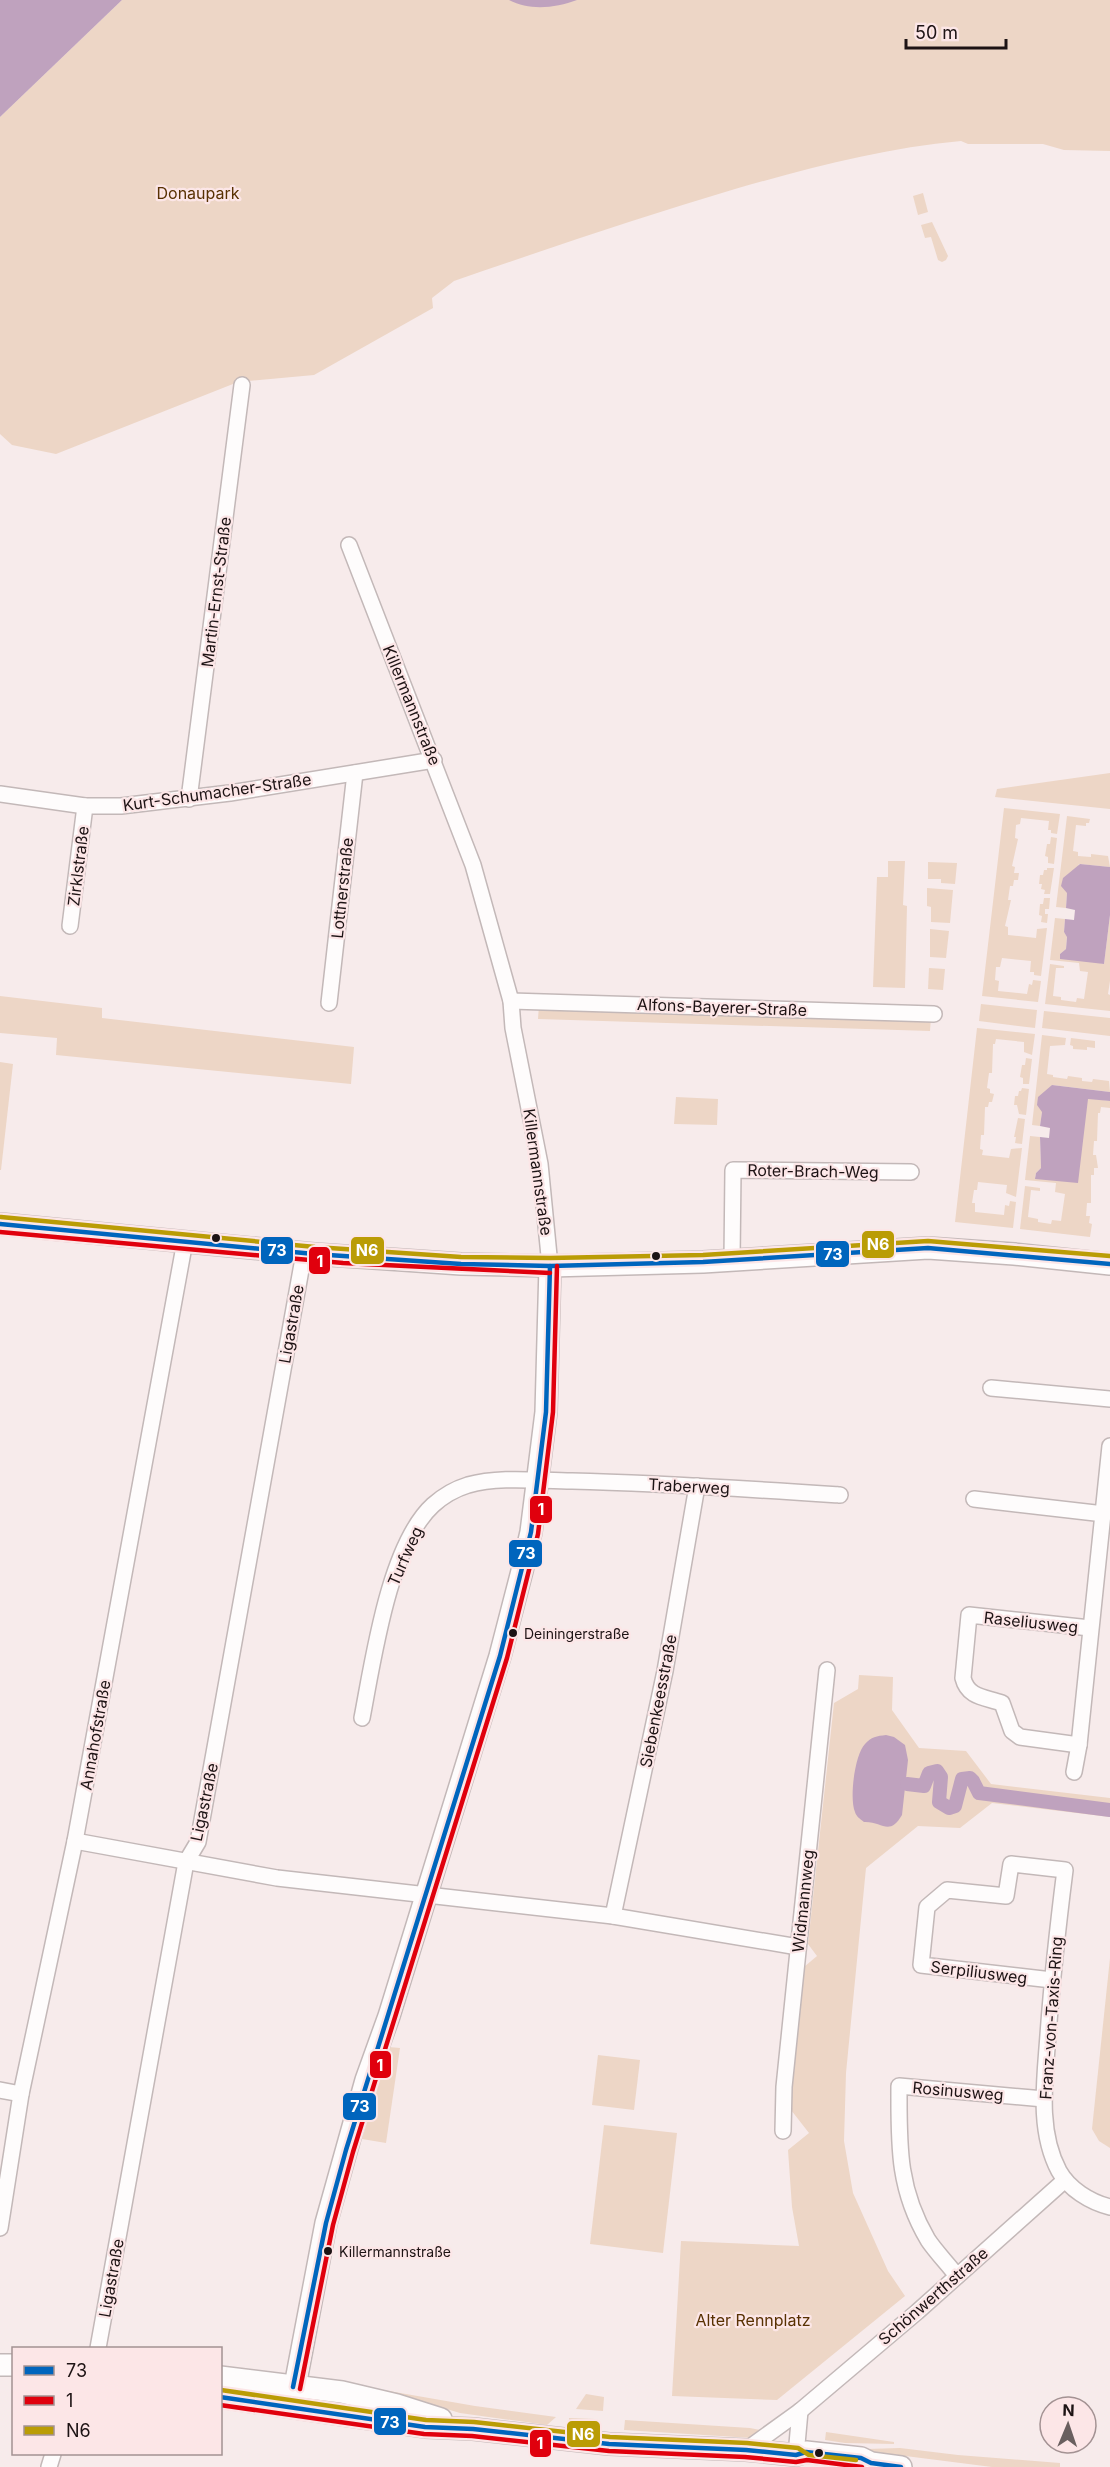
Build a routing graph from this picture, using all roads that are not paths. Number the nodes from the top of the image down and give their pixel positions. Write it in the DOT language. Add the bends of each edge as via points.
graph roads {
  1 [pos="242,385"];
  2 [pos="349,545"];
  3 [pos="434,760"];
  4 [pos="355,773"];
  5 [pos="0,795"];
  6 [pos="189,799"];
  7 [pos="85,806"];
  8 [pos="70,926"];
  9 [pos="511,1001"];
  10 [pos="329,1003"];
  11 [pos="934,1014"];
  12 [pos="911,1172"];
  13 [pos="0,1224"];
  14 [pos="185,1241"];
  15 [pos="304,1253"];
  16 [pos="732,1259"];
  17 [pos="1110,1264"];
  18 [pos="550,1266"];
  19 [pos="991,1388"];
  20 [pos="1110,1399"];
  21 [pos="1110,1446"];
  22 [pos="538,1481"];
  23 [pos="697,1486"];
  24 [pos="840,1495"];
  25 [pos="975,1500"];
  26 [pos="1104,1514"];
  27 [pos="1090,1628"];
  28 [pos="827,1670"];
  29 [pos="362,1718"];
  30 [pos="1079,1745"];
  31 [pos="1074,1772"];
  32 [pos="75,1841"];
  33 [pos="186,1862"];
  34 [pos="1065,1870"];
  35 [pos="426,1896"];
  36 [pos="613,1916"];
  37 [pos="798,1947"];
  38 [pos="1052,1980"];
  39 [pos="0,2090"];
  40 [pos="21,2094"];
  41 [pos="1044,2099"];
  42 [pos="783,2131"];
  43 [pos="1065,2180"];
  44 [pos="1110,2207"];
  45 [pos="0,2228"];
  46 [pos="957,2276"];
  47 [pos="98,2347"];
  48 [pos="222,2379"];
  49 [pos="222,2397"];
  50 [pos="292,2397"];
  51 [pos="800,2411"];
  52 [pos="746,2450"];
  53 [pos="796,2456"];
  54 [pos="861,2466"];
  55 [pos="901,2467"];
  1 -- 6 [label="street, Martin-Ernst-Straße"];
  2 -- 3 [label="street, Killermannstraße"];
  3 -- 4 [label="street, Kurt-Schumacher-Straße"];
  3 -- 9 [label="street, Killermannstraße" via="473,865"];
  4 -- 6 [label="street, Kurt-Schumacher-Straße"];
  4 -- 10 [label="street, Lottnerstraße"];
  5 -- 7 [label="street, Kurt-Schumacher-Straße"];
  6 -- 7 [label="street, Kurt-Schumacher-Straße"];
  7 -- 8 [label="street, Zirklstraße"];
  9 -- 11 [label="street, Alfons-Bayerer-Straße"];
  9 -- 18 [label="street, Killermannstraße" via="540,1164"];
  12 -- 16 [label="street, Roter-Brach-Weg" via="734,1170"];
  13 -- 14 [label="street"];
  14 -- 15 [label="street"];
  14 -- 32 [label="street, Annahofstraße"];
  15 -- 18 [label="street"];
  15 -- 33 [label="street, Ligastraße" via="198,1842"];
  16 -- 17 [label="street" via="951,1249"];
  16 -- 18 [label="street"];
  18 -- 22 [label="street, Killermannstraße" via="546,1412"];
  19 -- 20 [label="street"];
  21 -- 26 [label="street"];
  22 -- 23 [label="street, Traberweg"];
  22 -- 29 [label="street, Turfweg" via="469,1485 449,1493 431,1507 417,1527 394,1577"];
  22 -- 35 [label="street, Killermannstraße" via="524,1562 500,1656"];
  23 -- 24 [label="street, Traberweg"];
  23 -- 36 [label="street, Siebenkeesstraße" via="666,1671"];
  25 -- 26 [label="street"];
  26 -- 27 [label="street"];
  27 -- 30 [label="street"];
  27 -- 30 [label="street, Raseliusweg" via="969,1615 966,1646 965,1688 1002,1703 1012,1731 1020,1737"];
  28 -- 37 [label="street, Widmannweg"];
  30 -- 31 [label="street"];
  32 -- 33 [label="street"];
  32 -- 40 [label="street, Annahofstraße"];
  33 -- 35 [label="street" via="277,1878"];
  33 -- 47 [label="street, Ligastraße"];
  34 -- 38 [label="street, Franz-von-Taxis-Ring"];
  34 -- 38 [label="street, Serpiliusweg" via="1011,1864 1006,1896 947,1890 927,1907 921,1965"];
  35 -- 36 [label="street"];
  35 -- 50 [label="street, Killermannstraße" via="366,2080 326,2223"];
  36 -- 37 [label="street"];
  37 -- 42 [label="street, Widmannweg"];
  38 -- 41 [label="street, Franz-von-Taxis-Ring"];
  39 -- 40 [label="street"];
  40 -- 45 [label="street, Annahofstraße"];
  41 -- 43 [label="street, Franz-von-Taxis-Ring" via="1050,2148"];
  41 -- 46 [label="street, Rosinusweg" via="899,2086 900,2168 928,2241"];
  43 -- 44 [label="street, Franz-von-Taxis-Ring" via="1077,2192"];
  43 -- 46 [label="street, Schönwerthstraße"];
  46 -- 51 [label="street, Schönwerthstraße"];
  48 -- 50 [label="street"];
  49 -- 50 [label="street"];
  50 -- 52 [label="street" via="342,2392 473,2429 609,2444"];
  51 -- 52 [label="street, Schönwerthstraße"];
  51 -- 53 [label="street"];
  52 -- 53 [label="street"];
  53 -- 54 [label="street" via="806,2452 861,2458"];
  54 -- 55 [label="street"];
}
